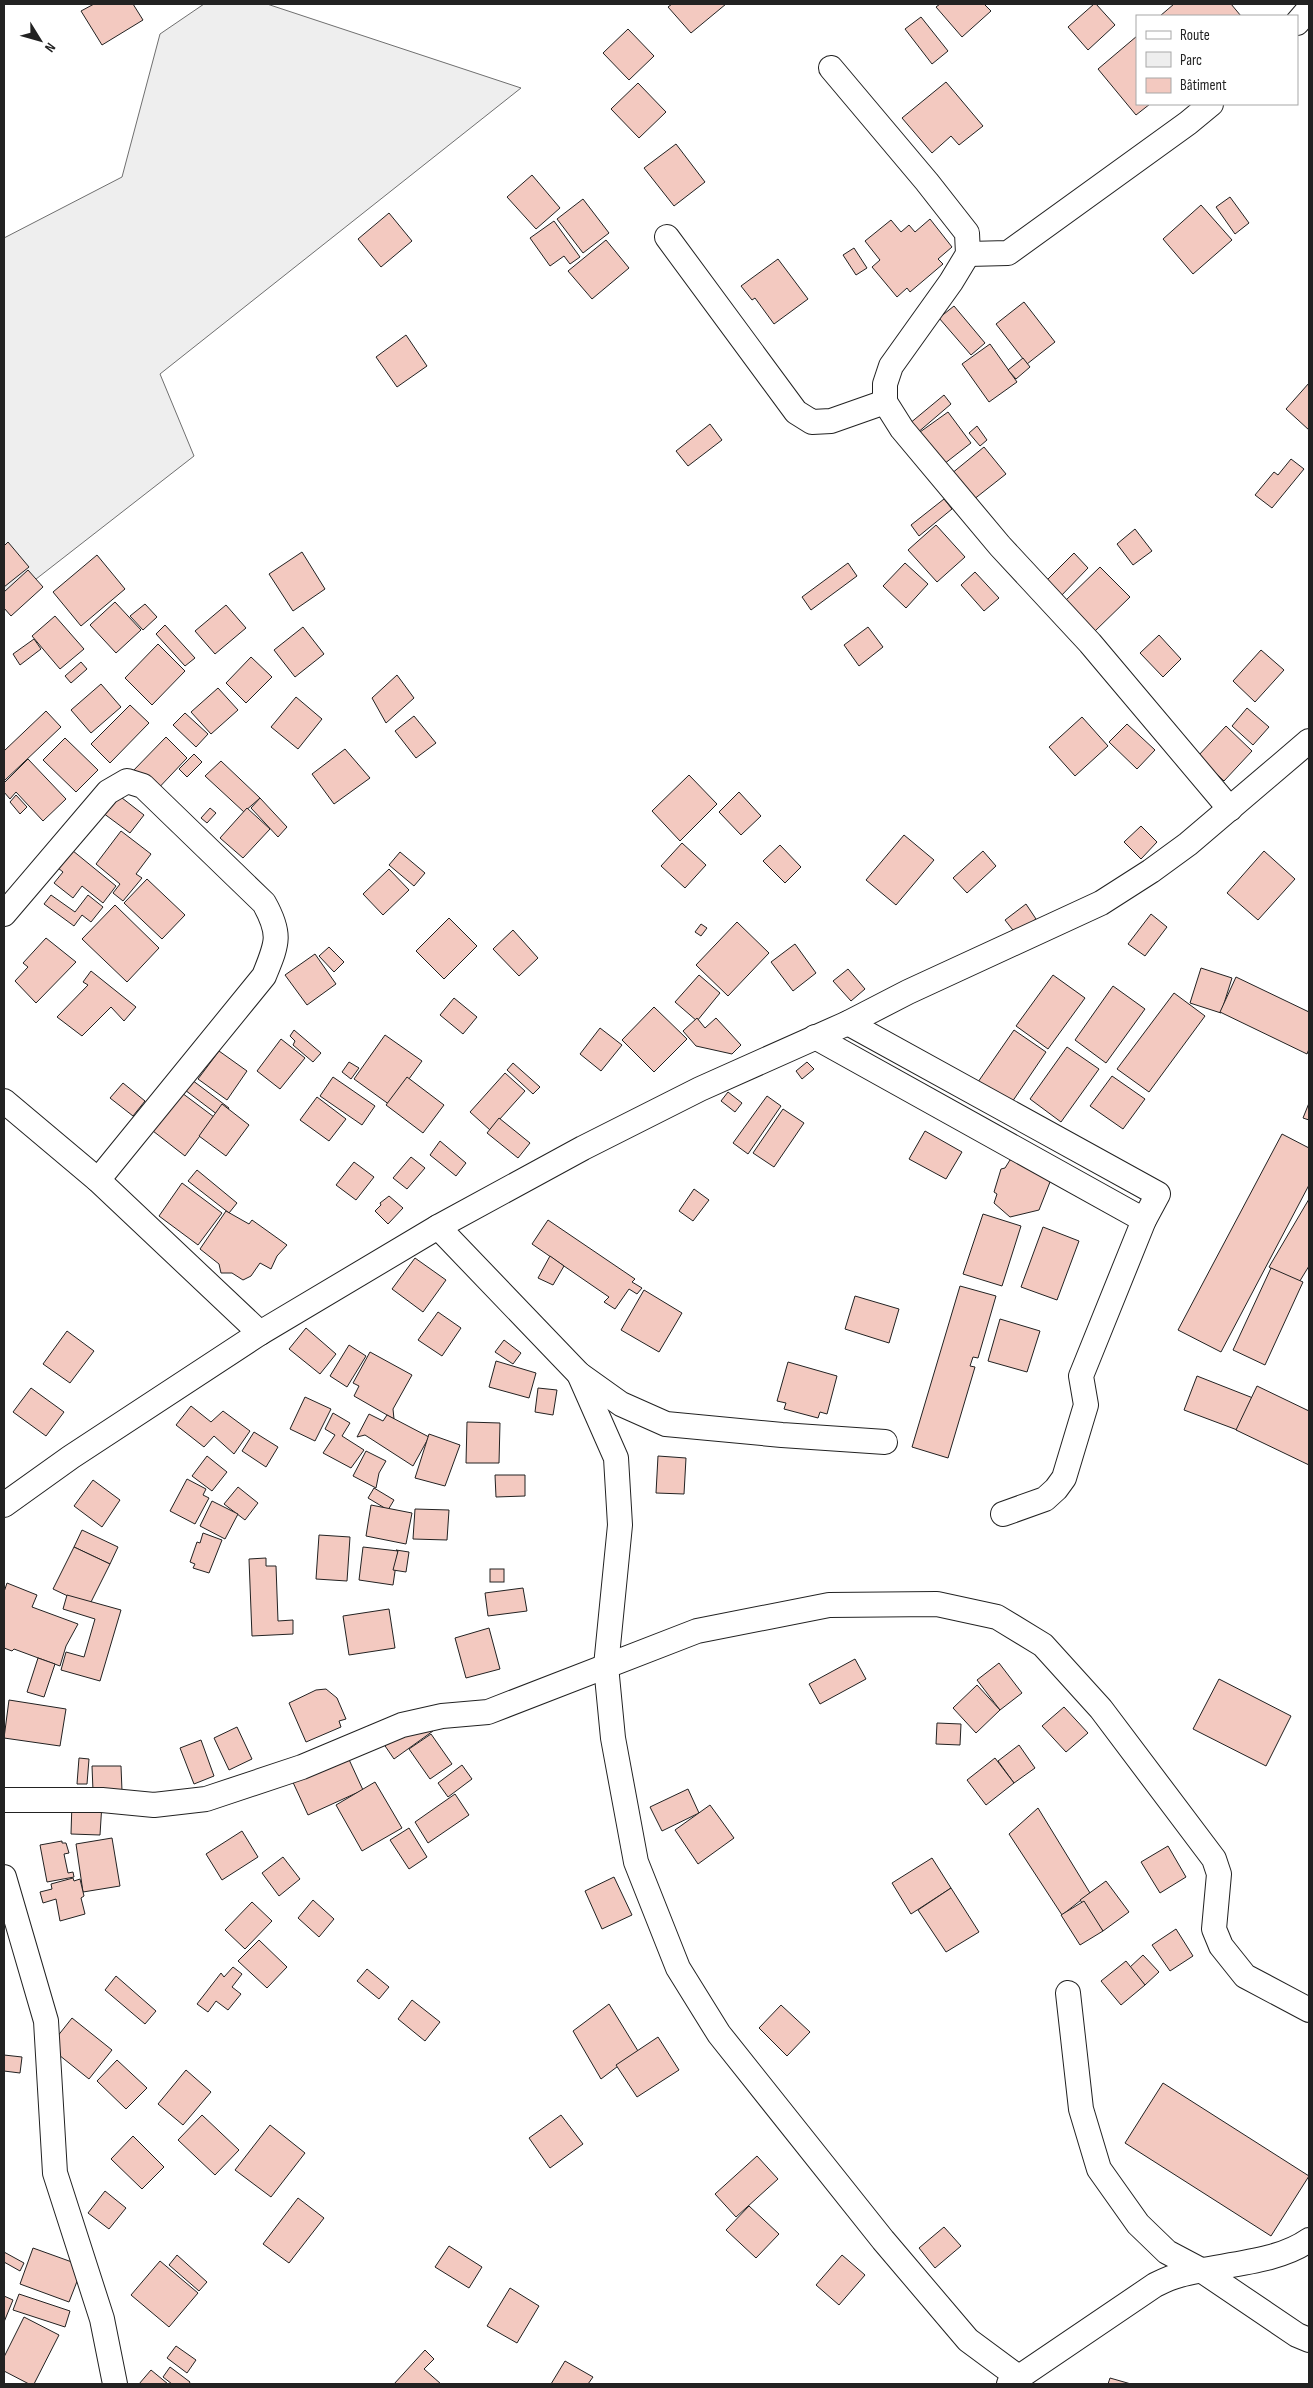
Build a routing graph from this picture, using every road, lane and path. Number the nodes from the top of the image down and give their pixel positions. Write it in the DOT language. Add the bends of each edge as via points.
graph roads {
  1 [pos="1309,9"];
  2 [pos="1298,22"];
  3 [pos="831,68"];
  4 [pos="1210,105"];
  5 [pos="667,237"];
  6 [pos="968,254"];
  7 [pos="885,402"];
  8 [pos="1309,741"];
  9 [pos="1230,808"];
  10 [pos="4,914"];
  11 [pos="848,1023"];
  12 [pos="815,1037"];
  13 [pos="4,1102"];
  14 [pos="98,1180"];
  15 [pos="1144,1220"];
  16 [pos="438,1227"];
  17 [pos="260,1333"];
  18 [pos="579,1374"];
  19 [pos="885,1442"];
  20 [pos="4,1505"];
  21 [pos="1003,1514"];
  22 [pos="606,1666"];
  23 [pos="4,1800"];
  24 [pos="4,1877"];
  25 [pos="1068,1993"];
  26 [pos="1309,2010"];
  27 [pos="1309,2240"];
  28 [pos="1201,2270"];
  29 [pos="1309,2340"];
  30 [pos="1013,2381"];
  31 [pos="115,2384"];
  1 -- 2 [label="street"];
  3 -- 6 [label="street" via="967,234"];
  4 -- 6 [label="street" via="1008,253"];
  5 -- 7 [label="street" via="796,412 812,422 831,421"];
  6 -- 7 [label="street" via="890,366"];
  7 -- 9 [label="street" via="902,429 994,538 1090,643"];
  8 -- 9 [label="street"];
  9 -- 11 [label="street" via="1151,872 1101,904 908,992"];
  10 -- 14 [label="street" via="108,792 127,781 143,786 264,903 275,923 276,947 264,976"];
  11 -- 12 [label="street"];
  11 -- 15 [label="street" via="1156,1191 1157,1196"];
  12 -- 15 [label="street"];
  12 -- 16 [label="street" via="700,1089"];
  13 -- 14 [label="street"];
  14 -- 17 [label="street"];
  15 -- 21 [label="street" via="1082,1376 1086,1405 1064,1478 1045,1498"];
  16 -- 17 [label="street"];
  16 -- 18 [label="street"];
  17 -- 20 [label="street"];
  18 -- 19 [label="street" via="621,1404 666,1424"];
  18 -- 22 [label="street" via="616,1458 620,1525"];
  22 -- 23 [label="street" via="488,1712 442,1716 402,1725 302,1767 206,1799 154,1805 102,1800"];
  22 -- 26 [label="street" via="697,1631 828,1605 937,1604 997,1617 1042,1645 1101,1708 1214,1859 1219,1874 1214,1930 1221,1946 1245,1976"];
  22 -- 30 [label="street" via="613,1738 636,1862 678,1968 719,2034 883,2240 968,2340"];
  24 -- 31 [label="street" via="46,2021 55,2173 102,2319"];
  25 -- 28 [label="street" via="1081,2109 1099,2169 1138,2224 1167,2252"];
  27 -- 28 [label="street" via="1280,2254"];
  28 -- 29 [label="street" via="1296,2335"];
  28 -- 30 [label="street" via="1154,2285"];
}
